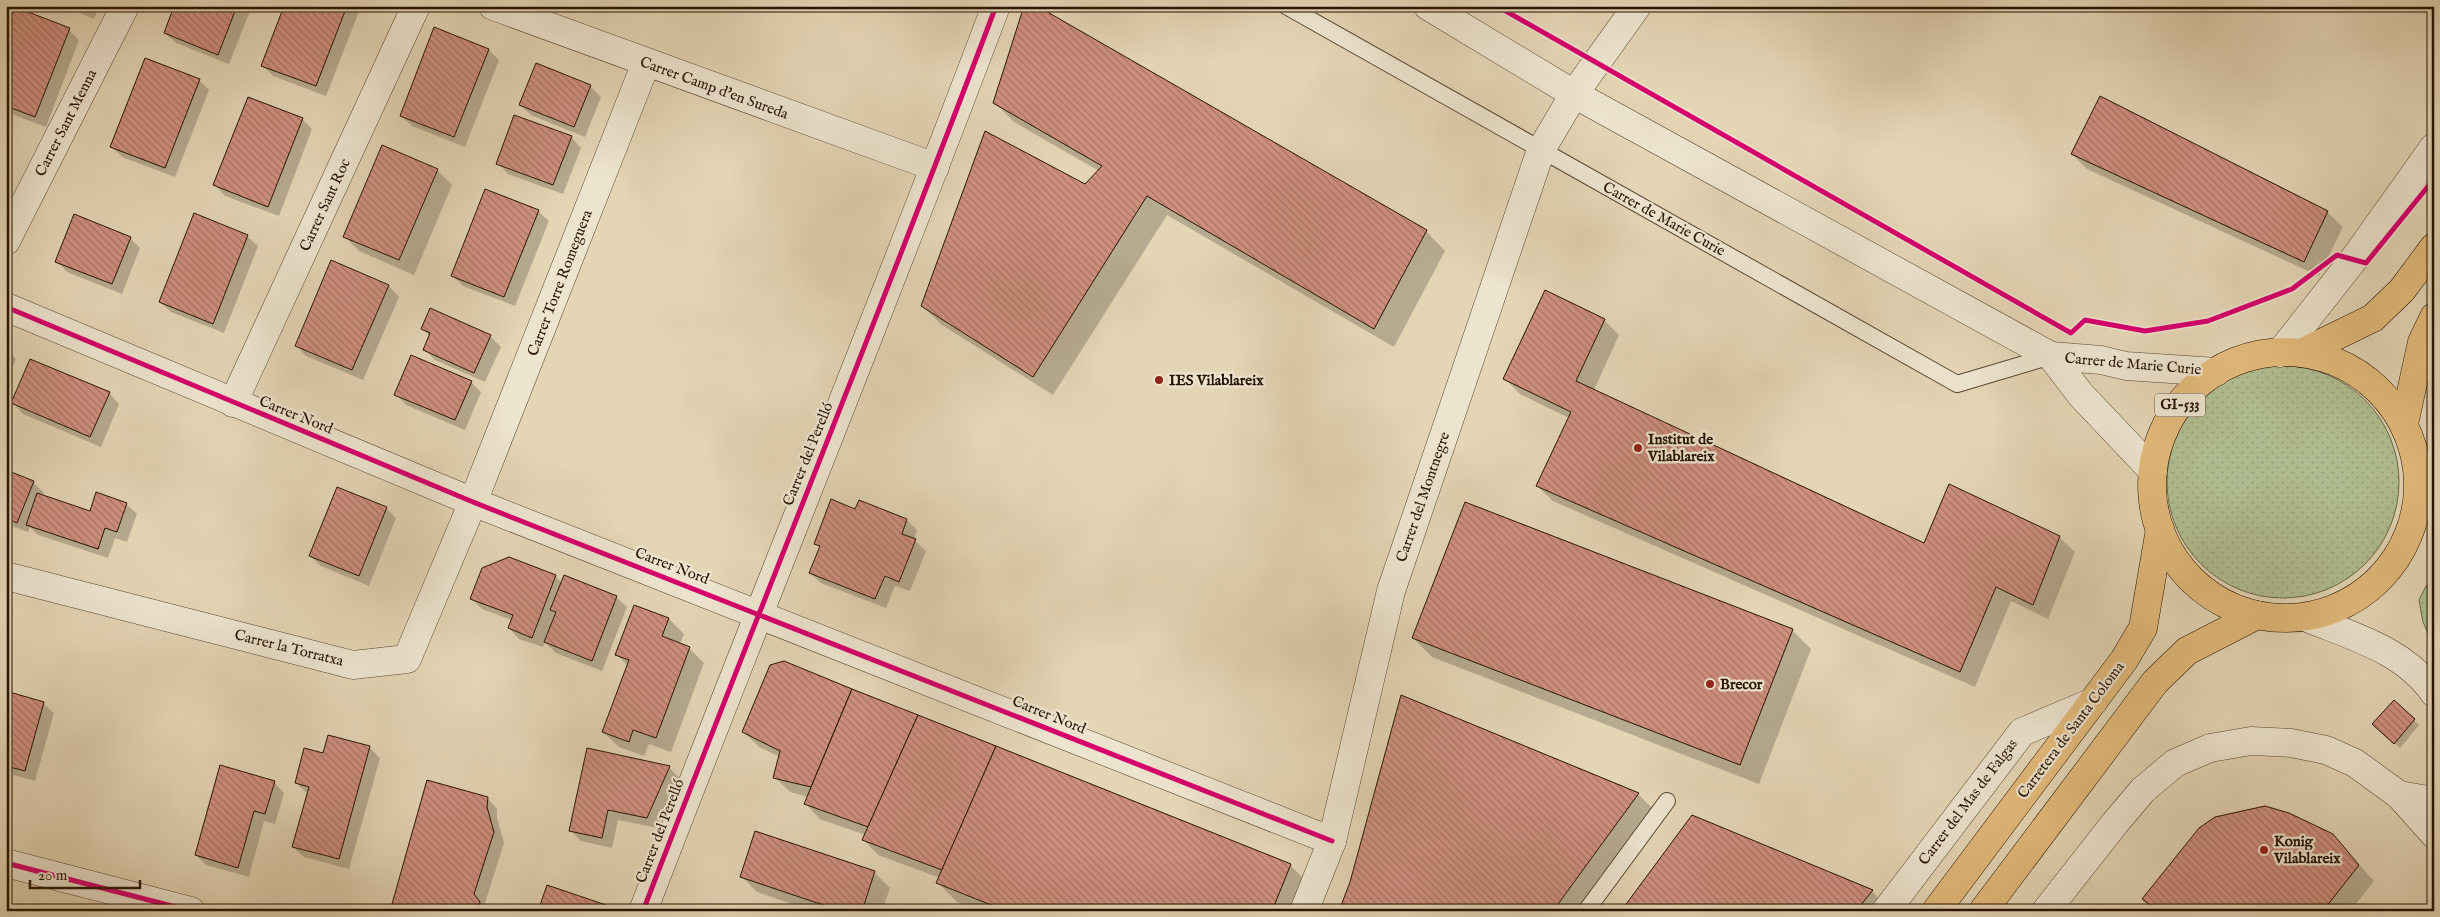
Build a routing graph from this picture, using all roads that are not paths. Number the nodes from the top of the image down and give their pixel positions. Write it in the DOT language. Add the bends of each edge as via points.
graph roads {
  1 [pos="125,6"];
  2 [pos="416,6"];
  3 [pos="493,6"];
  4 [pos="996,6"];
  5 [pos="1286,6"];
  6 [pos="1428,6"];
  7 [pos="1638,6"];
  8 [pos="646,63"];
  9 [pos="1574,94"];
  10 [pos="2434,148"];
  11 [pos="1541,150"];
  12 [pos="936,167"];
  13 [pos="6,241"];
  14 [pos="2434,248"];
  15 [pos="6,307"];
  16 [pos="2434,317"];
  17 [pos="2290,353"];
  18 [pos="2051,356"];
  19 [pos="2216,372"];
  20 [pos="233,403"];
  21 [pos="2404,424"];
  22 [pos="2153,472"];
  23 [pos="2426,495"];
  24 [pos="474,502"];
  25 [pos="2160,529"];
  26 [pos="6,576"];
  27 [pos="758,613"];
  28 [pos="2257,615"];
  29 [pos="2305,617"];
  30 [pos="2434,693"];
  31 [pos="2093,702"];
  32 [pos="2399,795"];
  33 [pos="1667,801"];
  34 [pos="2434,801"];
  35 [pos="2434,834"];
  36 [pos="1332,841"];
  37 [pos="6,863"];
  38 [pos="191,911"];
  39 [pos="643,911"];
  40 [pos="1304,911"];
  41 [pos="1586,911"];
  42 [pos="1886,911"];
  43 [pos="1936,911"];
  44 [pos="1984,911"];
  45 [pos="2046,911"];
  1 -- 13 [label="street, Carrer Sant Menna"];
  2 -- 20 [label="street, Carrer Sant Roc"];
  3 -- 8 [label="street, Carrer Camp d'en Sureda"];
  4 -- 12 [label="street, Carrer del Perelló"];
  5 -- 11 [label="lane, Carrer de Marie Curie"];
  6 -- 9 [label="street, Carrer de Marie Curie"];
  7 -- 9 [label="street, Carrer del Montnegre"];
  8 -- 12 [label="street, Carrer Camp d'en Sureda"];
  8 -- 24 [label="street, Carrer Torre Romeguera"];
  9 -- 11 [label="street, Carrer del Montnegre"];
  9 -- 18 [label="street, Carrer de Marie Curie"];
  10 -- 17 [label="street"];
  11 -- 18 [label="lane, Carrer de Marie Curie" via="1958,384"];
  11 -- 36 [label="street, Carrer del Montnegre" via="1391,591"];
  12 -- 27 [label="street, Carrer del Perelló"];
  14 -- 17 [label="main road, GI-533" via="2402,290 2373,318"];
  15 -- 20 [label="street, Carrer Nord"];
  16 -- 21 [label="main road, GI-533" via="2422,342"];
  17 -- 19 [label="main road, GI-533" via="2247,358"];
  17 -- 21 [label="main road, GI-533" via="2337,362 2369,381"];
  18 -- 19 [label="street, Carrer de Marie Curie" via="2101,360 2126,366"];
  18 -- 22 [label="street, Carrer de Marie Curie" via="2081,395"];
  19 -- 22 [label="main road, GI-533" via="2185,398 2173,414 2156,451"];
  20 -- 24 [label="street, Carrer Nord"];
  21 -- 23 [label="main road, GI-533"];
  22 -- 25 [label="main road, GI-533" via="2154,510"];
  23 -- 29 [label="main road, GI-533" via="2393,565 2379,580 2345,604"];
  24 -- 26 [label="street, Carrer la Torratxa" via="407,659 353,665"];
  24 -- 27 [label="street, Carrer Nord"];
  25 -- 28 [label="main road, GI-533" via="2177,563 2190,578 2220,602"];
  25 -- 31 [label="main road, Carretera de Santa Coloma / GI-533" via="2143,628"];
  27 -- 36 [label="street, Carrer Nord"];
  27 -- 39 [label="street, Carrer del Perelló"];
  28 -- 29 [label="main road, GI-533"];
  28 -- 44 [label="main road" via="2187,651 2155,682"];
  29 -- 30 [label="street" via="2373,644 2400,659 2424,679"];
  31 -- 42 [label="street, Carrer del Mas de Falgas" via="2022,732"];
  31 -- 43 [label="main road, Carretera de Santa Coloma / GI-533"];
  32 -- 34 [label="street"];
  32 -- 35 [label="street"];
  32 -- 45 [label="street" via="2355,763 2326,750 2291,743 2251,741 2210,748 2175,763 2143,790"];
  33 -- 41 [label="lane"];
  36 -- 40 [label="street, Carrer del Montnegre"];
  37 -- 38 [label="street"];
}
